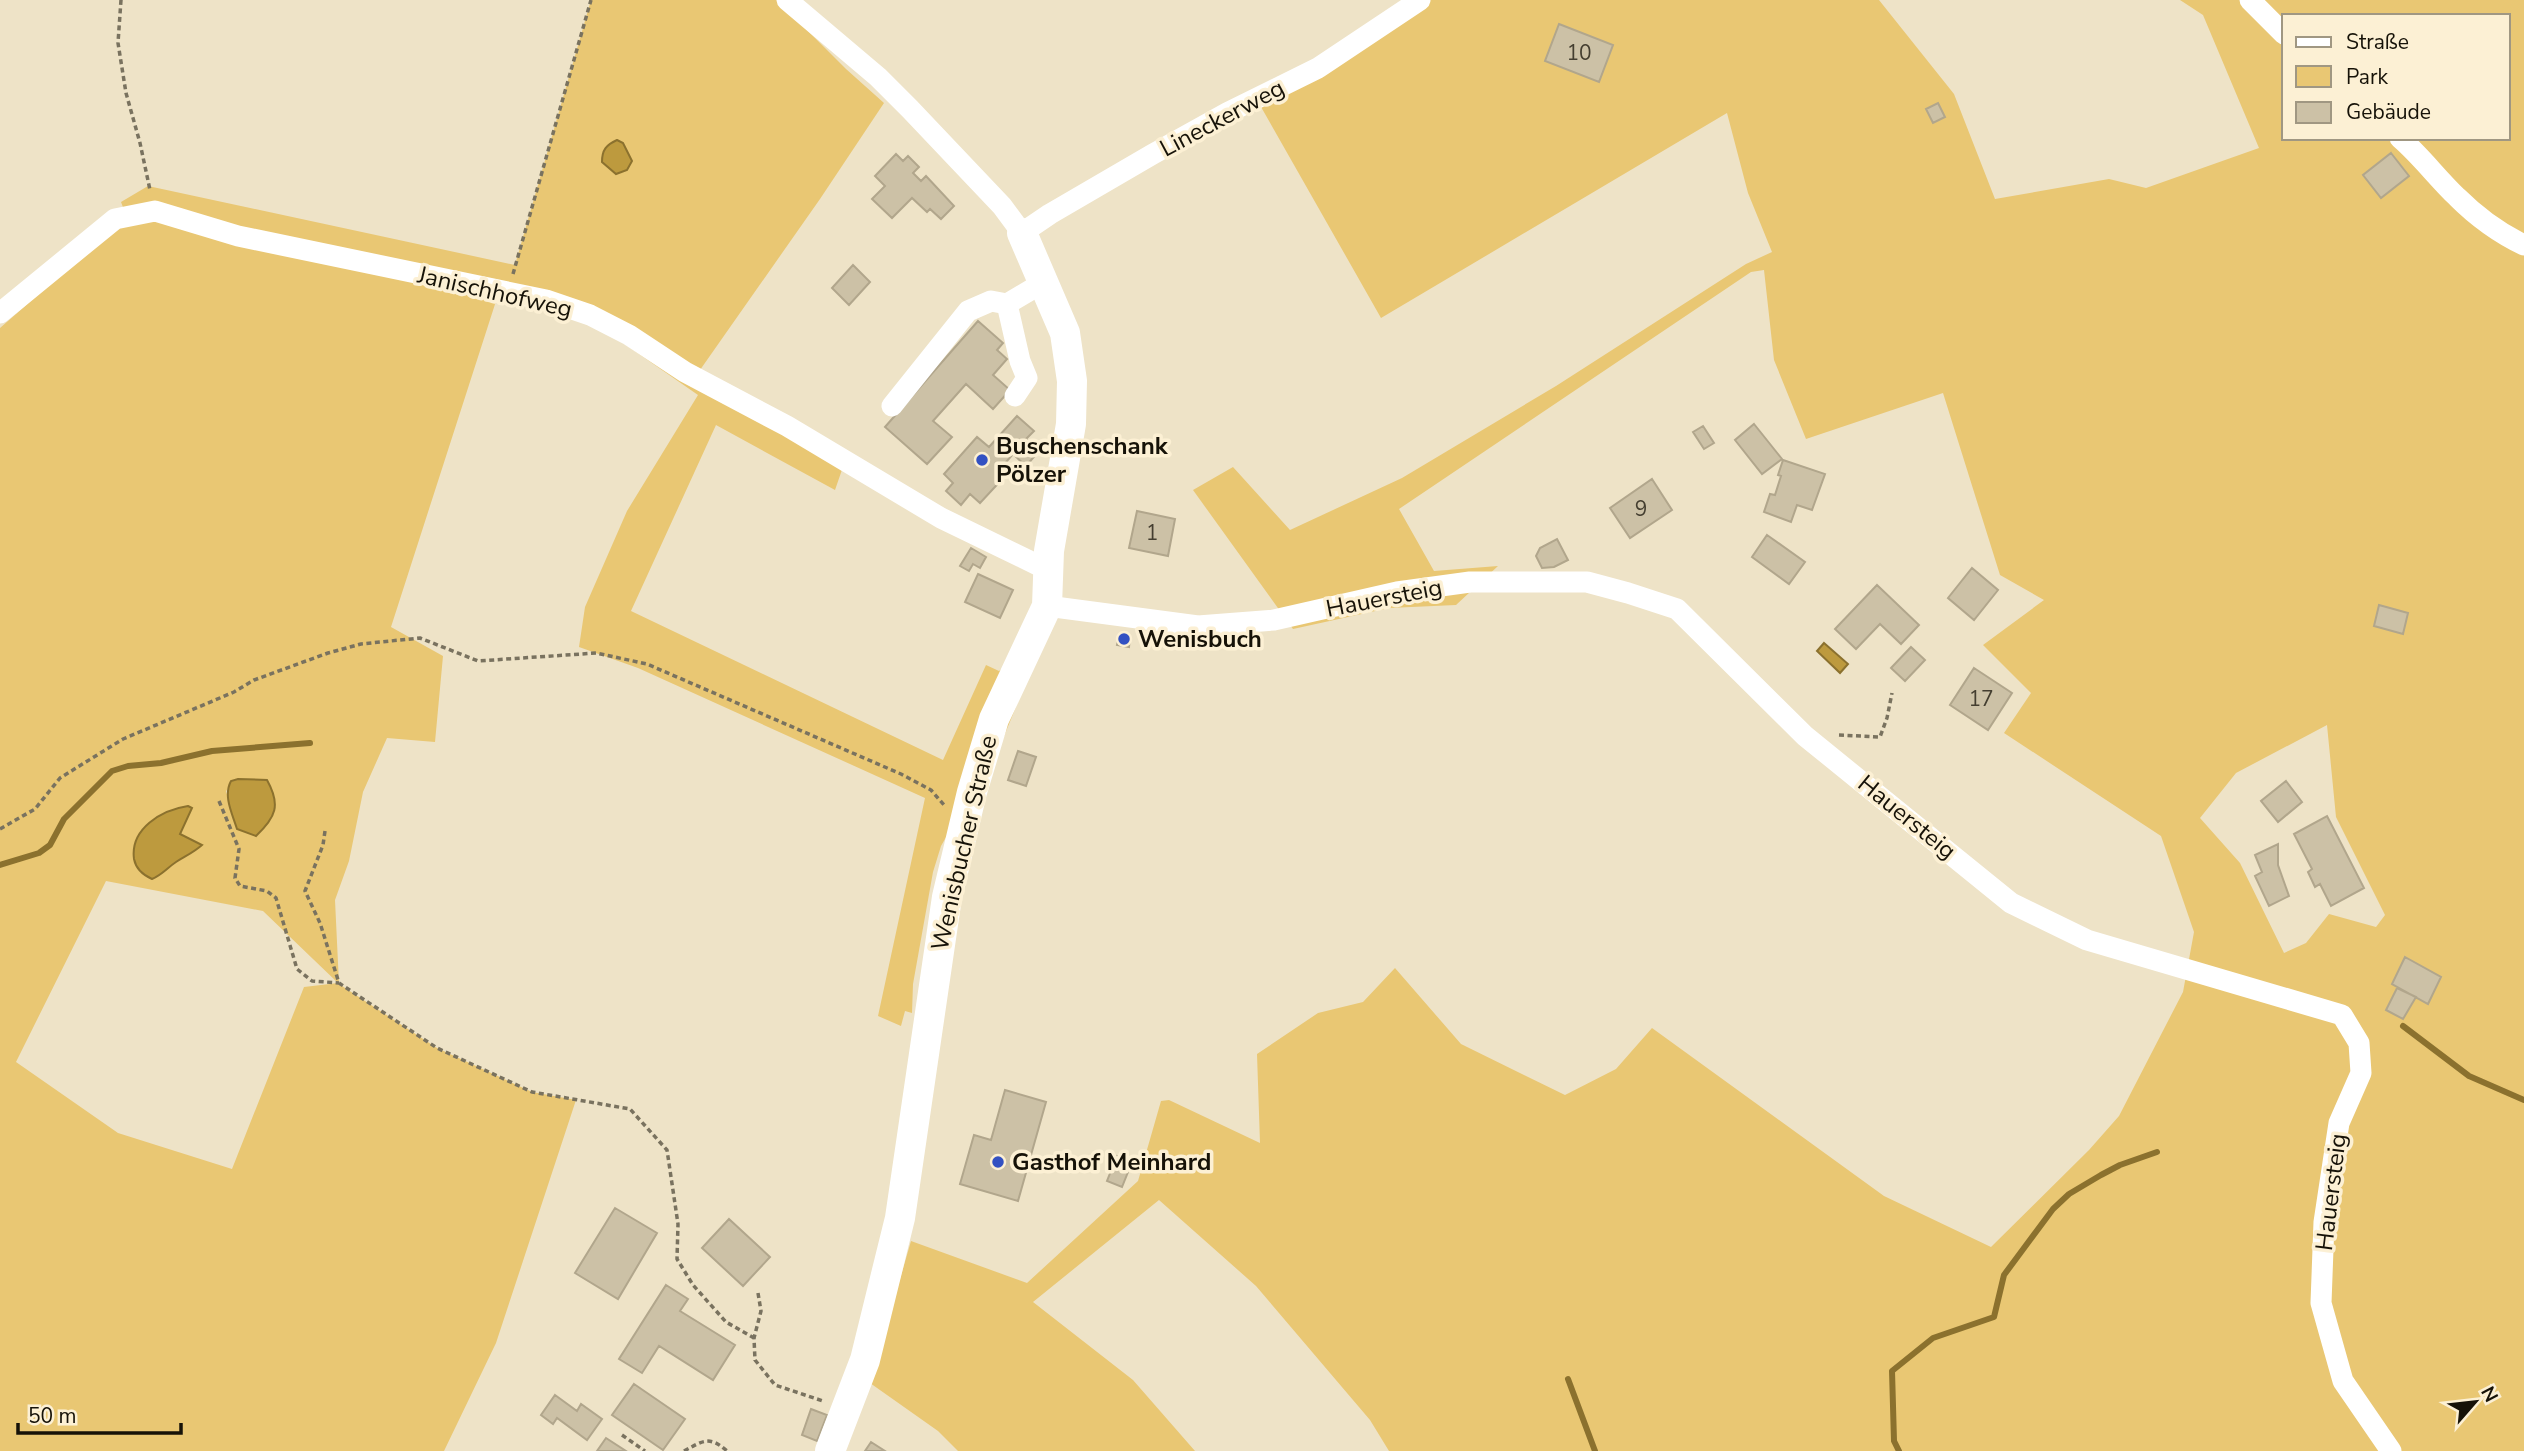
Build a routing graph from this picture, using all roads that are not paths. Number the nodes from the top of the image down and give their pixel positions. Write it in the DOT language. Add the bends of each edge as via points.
graph roads {
  1 [pos="787,0"];
  2 [pos="1420,0"];
  3 [pos="2250,0"];
  4 [pos="2282,32"];
  5 [pos="2402,140"];
  6 [pos="1021,233"];
  7 [pos="2524,245"];
  8 [pos="1044,282"];
  9 [pos="1007,304"];
  10 [pos="0,313"];
  11 [pos="1015,396"];
  12 [pos="892,405"];
  13 [pos="1048,570"];
  14 [pos="1047,606"];
  15 [pos="830,1451"];
  16 [pos="2391,1451"];
  1 -- 6 [label="street" via="910,109 1002,206"];
  2 -- 6 [label="street, Lineckerweg" via="1318,68 1174,142"];
  3 -- 4 [label="street"];
  5 -- 7 [label="street" via="2458,198 2499,233"];
  6 -- 8 [label="street, Wenisbucher Straße"];
  8 -- 9 [label="street"];
  8 -- 13 [label="street, Wenisbucher Straße" via="1065,333 1072,380 1071,424"];
  9 -- 11 [label="street" via="1027,378"];
  9 -- 12 [label="street" via="991,301 968,311"];
  10 -- 13 [label="street, Janischhofweg" via="115,219 155,211 239,236 546,300 629,335 940,518"];
  13 -- 14 [label="street, Wenisbucher Straße"];
  14 -- 15 [label="street, Wenisbucher Straße" via="993,719 947,897 900,1218 865,1360"];
  14 -- 16 [label="street, Hauersteig" via="1198,626 1274,620 1397,592 1470,582 1587,582 1628,593 1677,610 1805,736 2011,903 2087,940 2342,1015 2359,1043 2361,1073 2340,1123 2324,1222 2322,1303 2343,1381"];
}
